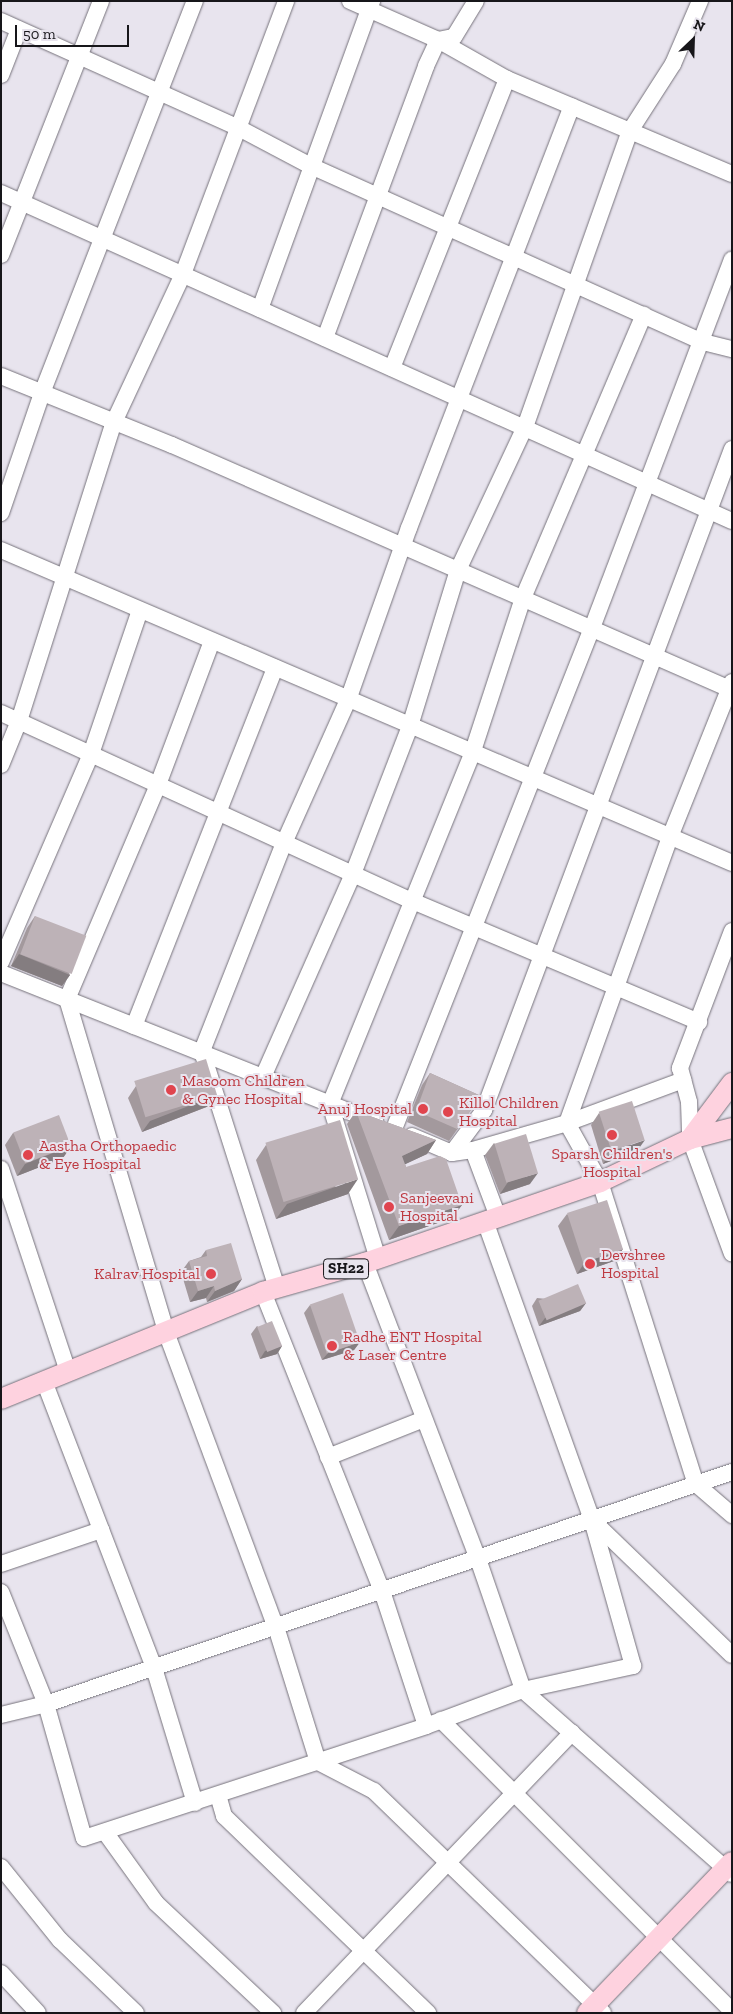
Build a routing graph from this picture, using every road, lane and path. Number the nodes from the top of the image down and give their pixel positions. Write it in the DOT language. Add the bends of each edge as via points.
graph roads {
  1 [pos="101,1"];
  2 [pos="195,1"];
  3 [pos="286,1"];
  4 [pos="350,1"];
  5 [pos="476,1"];
  6 [pos="700,1"];
  7 [pos="370,5"];
  8 [pos="1,20"];
  9 [pos="19,29"];
  10 [pos="438,40"];
  11 [pos="80,54"];
  12 [pos="1,75"];
  13 [pos="507,79"];
  14 [pos="159,91"];
  15 [pos="572,106"];
  16 [pos="235,126"];
  17 [pos="630,131"];
  18 [pos="311,166"];
  19 [pos="732,174"];
  20 [pos="1,193"];
  21 [pos="379,197"];
  22 [pos="22,202"];
  23 [pos="448,228"];
  24 [pos="103,238"];
  25 [pos="1,254"];
  26 [pos="513,257"];
  27 [pos="732,260"];
  28 [pos="183,274"];
  29 [pos="576,285"];
  30 [pos="260,308"];
  31 [pos="644,315"];
  32 [pos="325,338"];
  33 [pos="703,342"];
  34 [pos="732,349"];
  35 [pos="392,368"];
  36 [pos="1,376"];
  37 [pos="42,393"];
  38 [pos="458,398"];
  39 [pos="114,422"];
  40 [pos="525,428"];
  41 [pos="732,449"];
  42 [pos="585,454"];
  43 [pos="648,483"];
  44 [pos="709,510"];
  45 [pos="1,513"];
  46 [pos="732,521"];
  47 [pos="403,546"];
  48 [pos="1,550"];
  49 [pos="458,570"];
  50 [pos="63,576"];
  51 [pos="523,598"];
  52 [pos="140,610"];
  53 [pos="592,628"];
  54 [pos="212,641"];
  55 [pos="654,655"];
  56 [pos="275,668"];
  57 [pos="731,687"];
  58 [pos="348,700"];
  59 [pos="1,713"];
  60 [pos="19,721"];
  61 [pos="410,726"];
  62 [pos="91,754"];
  63 [pos="472,754"];
  64 [pos="1,764"];
  65 [pos="534,779"];
  66 [pos="158,785"];
  67 [pos="598,806"];
  68 [pos="216,811"];
  69 [pos="670,837"];
  70 [pos="284,843"];
  71 [pos="732,863"];
  72 [pos="353,874"];
  73 [pos="410,900"];
  74 [pos="474,927"];
  75 [pos="732,931"];
  76 [pos="541,956"];
  77 [pos="1,962"];
  78 [pos="1,973"];
  79 [pos="619,989"];
  80 [pos="67,999"];
  81 [pos="699,1022"];
  82 [pos="134,1026"];
  83 [pos="202,1050"];
  84 [pos="263,1077"];
  85 [pos="683,1080"];
  86 [pos="732,1083"];
  87 [pos="330,1104"];
  88 [pos="567,1123"];
  89 [pos="732,1128"];
  90 [pos="394,1129"];
  91 [pos="690,1138"];
  92 [pos="473,1150"];
  93 [pos="452,1153"];
  94 [pos="1,1169"];
  95 [pos="600,1182"];
  96 [pos="491,1219"];
  97 [pos="732,1254"];
  98 [pos="371,1261"];
  99 [pos="270,1290"];
  100 [pos="166,1332"];
  101 [pos="68,1372"];
  102 [pos="44,1381"];
  103 [pos="1,1399"];
  104 [pos="424,1419"];
  105 [pos="328,1457"];
  106 [pos="732,1472"];
  107 [pos="696,1484"];
  108 [pos="732,1515"];
  109 [pos="592,1520"];
  110 [pos="102,1530"];
  111 [pos="478,1559"];
  112 [pos="1,1564"];
  113 [pos="382,1591"];
  114 [pos="1,1592"];
  115 [pos="276,1627"];
  116 [pos="732,1655"];
  117 [pos="154,1668"];
  118 [pos="523,1690"];
  119 [pos="46,1704"];
  120 [pos="1,1715"];
  121 [pos="434,1723"];
  122 [pos="572,1733"];
  123 [pos="318,1762"];
  124 [pos="218,1795"];
  125 [pos="513,1797"];
  126 [pos="195,1803"];
  127 [pos="105,1832"];
  128 [pos="448,1863"];
  129 [pos="1,1867"];
  130 [pos="730,1868"];
  131 [pos="656,1940"];
  132 [pos="363,1950"];
  133 [pos="1,1973"];
  134 [pos="595,2010"];
  135 [pos="731,2011"];
  136 [pos="38,2013"];
  137 [pos="136,2013"];
  138 [pos="273,2013"];
  139 [pos="304,2013"];
  140 [pos="428,2013"];
  1 -- 11 [label="street"];
  2 -- 14 [label="street"];
  3 -- 16 [label="street"];
  4 -- 7 [label="street"];
  5 -- 10 [label="street" via="454,37"];
  6 -- 17 [label="street" via="673,64"];
  7 -- 10 [label="street"];
  7 -- 18 [label="street"];
  8 -- 9 [label="street"];
  9 -- 11 [label="street"];
  9 -- 12 [label="street"];
  10 -- 13 [label="street"];
  10 -- 21 [label="street"];
  11 -- 14 [label="street"];
  11 -- 22 [label="street"];
  13 -- 15 [label="street"];
  13 -- 23 [label="street"];
  14 -- 16 [label="street"];
  14 -- 24 [label="street"];
  15 -- 17 [label="street"];
  15 -- 26 [label="street"];
  16 -- 18 [label="street"];
  16 -- 28 [label="street"];
  17 -- 19 [label="street"];
  17 -- 29 [label="street"];
  18 -- 21 [label="street"];
  18 -- 30 [label="street"];
  20 -- 22 [label="street"];
  21 -- 23 [label="street"];
  21 -- 32 [label="street"];
  22 -- 24 [label="street"];
  22 -- 25 [label="street"];
  23 -- 26 [label="street"];
  23 -- 35 [label="street"];
  24 -- 28 [label="street"];
  24 -- 37 [label="street"];
  26 -- 29 [label="street"];
  26 -- 38 [label="street"];
  27 -- 33 [label="street"];
  28 -- 30 [label="street"];
  28 -- 39 [label="street"];
  29 -- 31 [label="street"];
  29 -- 40 [label="street"];
  30 -- 32 [label="street"];
  31 -- 33 [label="street"];
  31 -- 42 [label="street"];
  32 -- 35 [label="street"];
  33 -- 34 [label="street"];
  33 -- 43 [label="street"];
  35 -- 38 [label="street"];
  36 -- 37 [label="street"];
  37 -- 39 [label="street"];
  37 -- 45 [label="street"];
  38 -- 40 [label="street"];
  38 -- 47 [label="street"];
  39 -- 47 [label="street"];
  39 -- 50 [label="street"];
  40 -- 42 [label="street"];
  40 -- 49 [label="street"];
  41 -- 44 [label="street"];
  42 -- 43 [label="street"];
  42 -- 51 [label="street"];
  43 -- 44 [label="street"];
  43 -- 53 [label="street"];
  44 -- 46 [label="street"];
  44 -- 55 [label="street"];
  47 -- 49 [label="street"];
  47 -- 58 [label="street"];
  48 -- 50 [label="street"];
  49 -- 51 [label="street"];
  49 -- 61 [label="street"];
  50 -- 52 [label="street"];
  50 -- 60 [label="street"];
  51 -- 53 [label="street"];
  51 -- 63 [label="street"];
  52 -- 54 [label="street"];
  52 -- 62 [label="street"];
  53 -- 55 [label="street"];
  53 -- 65 [label="street"];
  54 -- 56 [label="street"];
  54 -- 66 [label="street"];
  55 -- 57 [label="street"];
  55 -- 67 [label="street"];
  56 -- 58 [label="street"];
  56 -- 68 [label="street"];
  57 -- 69 [label="street"];
  58 -- 61 [label="street"];
  58 -- 70 [label="street"];
  59 -- 60 [label="street"];
  60 -- 62 [label="street"];
  60 -- 64 [label="street"];
  61 -- 63 [label="street"];
  61 -- 72 [label="street"];
  62 -- 66 [label="street"];
  62 -- 77 [label="street"];
  63 -- 65 [label="street"];
  63 -- 73 [label="street"];
  65 -- 67 [label="street"];
  65 -- 74 [label="street"];
  66 -- 68 [label="street"];
  66 -- 80 [label="street"];
  67 -- 69 [label="street"];
  67 -- 76 [label="street"];
  68 -- 70 [label="street"];
  68 -- 82 [label="street"];
  69 -- 71 [label="street"];
  69 -- 79 [label="street"];
  70 -- 72 [label="street"];
  70 -- 83 [label="street"];
  72 -- 73 [label="street"];
  72 -- 84 [label="street"];
  73 -- 74 [label="street"];
  73 -- 87 [label="street"];
  74 -- 76 [label="street"];
  74 -- 90 [label="street"];
  75 -- 81 [label="street"];
  76 -- 79 [label="street"];
  76 -- 93 [label="street" via="484,1110"];
  78 -- 80 [label="street"];
  79 -- 81 [label="street"];
  79 -- 88 [label="street"];
  80 -- 82 [label="street"];
  80 -- 100 [label="street"];
  81 -- 85 [label="street" via="680,1068"];
  82 -- 83 [label="street"];
  83 -- 84 [label="street"];
  83 -- 99 [label="street"];
  84 -- 87 [label="street"];
  85 -- 88 [label="street"];
  85 -- 91 [label="street" via="689,1102"];
  86 -- 91 [label="main road"];
  87 -- 90 [label="street"];
  87 -- 98 [label="street"];
  88 -- 92 [label="street"];
  88 -- 95 [label="street"];
  89 -- 91 [label="main road, SH22"];
  90 -- 93 [label="street"];
  91 -- 95 [label="main road, SH22"];
  91 -- 97 [label="street"];
  92 -- 93 [label="street"];
  92 -- 96 [label="street"];
  94 -- 101 [label="street"];
  95 -- 96 [label="main road, SH22"];
  95 -- 107 [label="street"];
  96 -- 98 [label="main road, SH22"];
  96 -- 109 [label="street"];
  98 -- 99 [label="main road, SH22"];
  98 -- 104 [label="street"];
  99 -- 100 [label="main road, SH22"];
  99 -- 105 [label="street"];
  100 -- 101 [label="main road, SH22"];
  100 -- 115 [label="street"];
  101 -- 102 [label="main road, SH22"];
  102 -- 103 [label="main road, SH22"];
  102 -- 110 [label="street"];
  104 -- 105 [label="street"];
  104 -- 111 [label="street"];
  105 -- 113 [label="street"];
  106 -- 107 [label="street"];
  107 -- 108 [label="street"];
  107 -- 109 [label="street"];
  109 -- 111 [label="street"];
  109 -- 116 [label="street"];
  109 -- 118 [label="street" via="634,1666"];
  110 -- 112 [label="street"];
  110 -- 117 [label="street"];
  111 -- 113 [label="street"];
  111 -- 118 [label="street"];
  113 -- 115 [label="street"];
  113 -- 121 [label="street"];
  114 -- 119 [label="street"];
  115 -- 117 [label="street"];
  115 -- 123 [label="street"];
  117 -- 119 [label="street"];
  117 -- 126 [label="street"];
  118 -- 121 [label="street"];
  118 -- 122 [label="street"];
  119 -- 120 [label="street"];
  119 -- 127 [label="street" via="84,1838"];
  121 -- 123 [label="street"];
  121 -- 125 [label="street"];
  122 -- 125 [label="street"];
  122 -- 130 [label="street"];
  123 -- 124 [label="street"];
  123 -- 128 [label="street" via="374,1791"];
  124 -- 126 [label="street"];
  124 -- 132 [label="street" via="224,1816"];
  125 -- 128 [label="street"];
  125 -- 131 [label="street"];
  126 -- 127 [label="street"];
  127 -- 138 [label="street" via="156,1903"];
  128 -- 132 [label="street"];
  128 -- 134 [label="street"];
  129 -- 137 [label="street" via="60,1940"];
  130 -- 131 [label="main road"];
  131 -- 134 [label="main road"];
  131 -- 135 [label="street"];
  132 -- 139 [label="street"];
  132 -- 140 [label="street"];
  133 -- 136 [label="street"];
}
